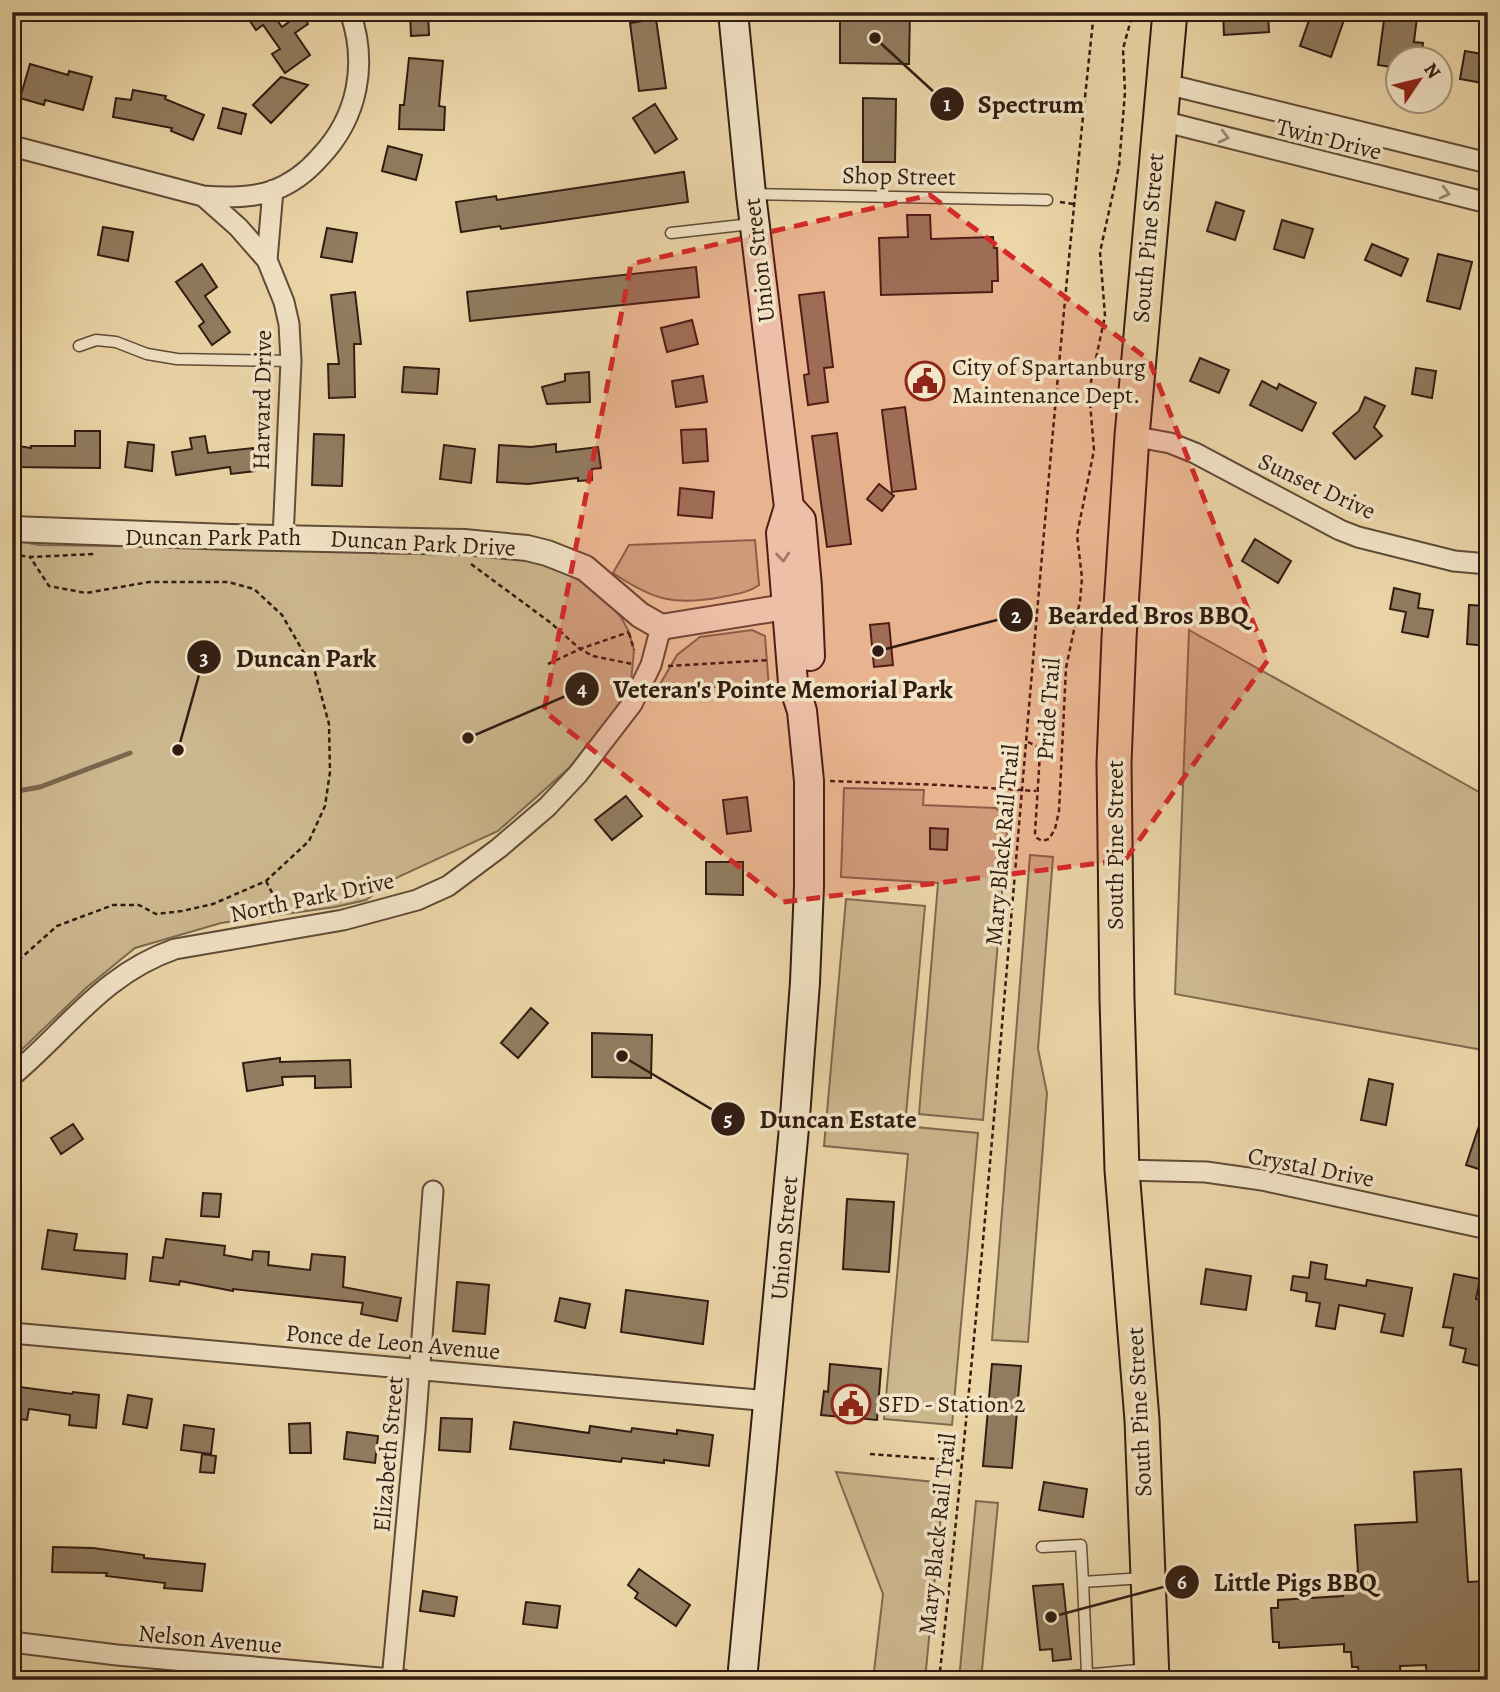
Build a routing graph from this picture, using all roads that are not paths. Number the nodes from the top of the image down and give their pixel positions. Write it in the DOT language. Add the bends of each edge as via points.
graph roads {
  1 [pos="350,12"];
  2 [pos="733,12"];
  3 [pos="1170,12"];
  4 [pos="1162,83"];
  5 [pos="1158,120"];
  6 [pos="12,146"];
  7 [pos="1488,163"];
  8 [pos="273,190"];
  9 [pos="751,194"];
  10 [pos="203,196"];
  11 [pos="1047,200"];
  12 [pos="1488,203"];
  13 [pos="755,223"];
  14 [pos="671,233"];
  15 [pos="267,260"];
  16 [pos="79,346"];
  17 [pos="291,361"];
  18 [pos="1132,436"];
  19 [pos="12,529"];
  20 [pos="283,538"];
  21 [pos="1488,564"];
  22 [pos="798,606"];
  23 [pos="661,627"];
  24 [pos="12,1076"];
  25 [pos="1122,1170"];
  26 [pos="433,1191"];
  27 [pos="1488,1229"];
  28 [pos="12,1333"];
  29 [pos="420,1370"];
  30 [pos="770,1401"];
  31 [pos="1042,1547"];
  32 [pos="1147,1578"];
  33 [pos="1083,1582"];
  34 [pos="12,1642"];
  35 [pos="1087,1674"];
  36 [pos="1152,1674"];
  37 [pos="392,1679"];
  38 [pos="403,1680"];
  39 [pos="742,1680"];
  40 [pos="1030,1680"];
  1 -- 8 [label="street" via="359,73 348,117 338,137 309,170"];
  2 -- 9 [label="main road, Union Street"];
  3 -- 4 [label="highway, South Pine Street"];
  4 -- 5 [label="highway, South Pine Street"];
  4 -- 7 [label="street, Twin Drive"];
  5 -- 12 [label="street, Twin Drive, one-way"];
  5 -- 18 [label="highway, South Pine Street"];
  6 -- 10 [label="street, Harvard Drive"];
  8 -- 10 [label="street" via="236,197"];
  8 -- 15 [label="street"];
  9 -- 11 [label="lane, Shop Street"];
  9 -- 13 [label="main road, Union Street"];
  10 -- 15 [label="street, Harvard Drive"];
  13 -- 14 [label="lane"];
  13 -- 22 [label="main road, Union Street" via="789,507 801,520"];
  15 -- 17 [label="street, Harvard Drive" via="284,302"];
  16 -- 17 [label="lane" via="96,340 177,359"];
  17 -- 20 [label="street, Harvard Drive"];
  18 -- 21 [label="street, Sunset Drive" via="1195,453 1349,533 1454,561"];
  18 -- 25 [label="highway, South Pine Street" via="1115,763"];
  19 -- 20 [label="street, Duncan Park Drive"];
  20 -- 23 [label="street, Duncan Park Drive" via="527,548 585,568"];
  22 -- 23 [label="street"];
  22 -- 30 [label="main road, Union Street" via="812,698 802,711 809,781 809,886"];
  23 -- 24 [label="street, North Park Drive" via="651,665 632,704 609,736 547,807 448,886 417,900 344,920 175,949 151,958 108,986"];
  25 -- 27 [label="street, Crystal Drive" via="1206,1172 1262,1180"];
  25 -- 32 [label="highway, South Pine Street" via="1142,1420"];
  26 -- 29 [label="street, Elizabeth Street"];
  28 -- 29 [label="street, Ponce de Leon Avenue"];
  29 -- 30 [label="street, Ponce de Leon Avenue"];
  29 -- 37 [label="street, Elizabeth Street"];
  30 -- 39 [label="main road, Union Street"];
  31 -- 33 [label="lane" via="1081,1545"];
  32 -- 33 [label="lane"];
  32 -- 36 [label="highway, South Pine Street"];
  33 -- 35 [label="lane"];
  34 -- 37 [label="street, Nelson Avenue"];
  35 -- 36 [label="lane"];
  35 -- 40 [label="lane"];
  37 -- 38 [label="street, Nelson Avenue"];
}
